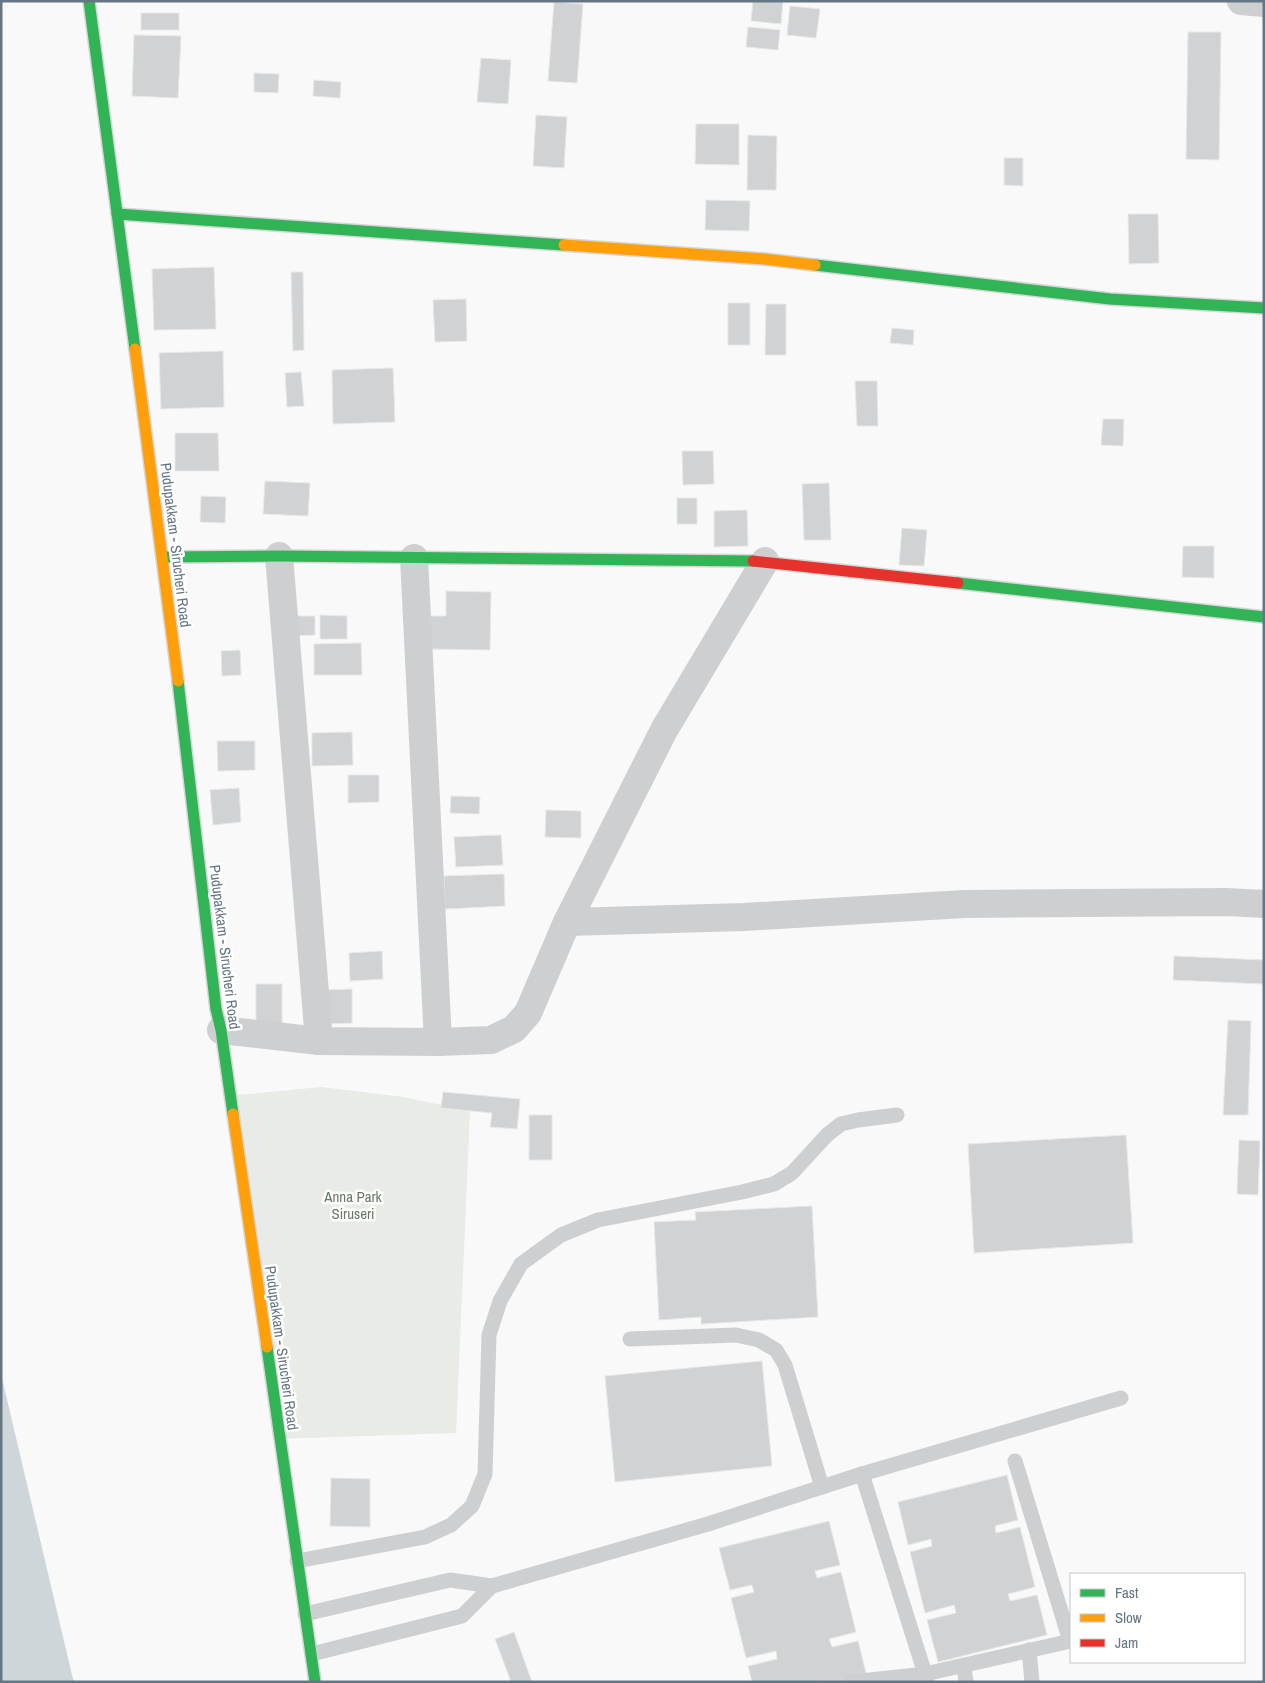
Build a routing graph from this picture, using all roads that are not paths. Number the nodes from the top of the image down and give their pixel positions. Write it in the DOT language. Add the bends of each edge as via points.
graph roads {
  1 [pos="90,1"];
  2 [pos="1241,1"];
  3 [pos="1264,3"];
  4 [pos="117,214"];
  5 [pos="1264,308"];
  6 [pos="279,556"];
  7 [pos="163,557"];
  8 [pos="414,558"];
  9 [pos="765,562"];
  10 [pos="1264,617"];
  11 [pos="1264,904"];
  12 [pos="567,922"];
  13 [pos="221,1030"];
  14 [pos="319,1041"];
  15 [pos="438,1042"];
  16 [pos="897,1116"];
  17 [pos="630,1339"];
  18 [pos="1121,1398"];
  19 [pos="1015,1461"];
  20 [pos="862,1474"];
  21 [pos="822,1487"];
  22 [pos="297,1561"];
  23 [pos="492,1586"];
  24 [pos="306,1614"];
  25 [pos="1070,1638"];
  26 [pos="1070,1641"];
  27 [pos="1029,1650"];
  28 [pos="312,1654"];
  29 [pos="964,1666"];
  30 [pos="926,1678"];
  31 [pos="314,1682"];
  32 [pos="852,1682"];
  33 [pos="966,1682"];
  34 [pos="1032,1682"];
  1 -- 4 [label="street, Pudupakkam - Sirucheri Road"];
  2 -- 3 [label="street"];
  4 -- 5 [label="street" via="764,259 1110,299"];
  4 -- 7 [label="street, Pudupakkam - Sirucheri Road"];
  6 -- 7 [label="street"];
  6 -- 8 [label="street"];
  6 -- 14 [label="street"];
  7 -- 13 [label="street, Pudupakkam - Sirucheri Road"];
  8 -- 9 [label="street"];
  8 -- 15 [label="street"];
  9 -- 10 [label="street"];
  9 -- 12 [label="street" via="664,730"];
  11 -- 12 [label="street" via="964,904 744,918"];
  12 -- 15 [label="street" via="528,1013 514,1029 491,1040"];
  13 -- 14 [label="street"];
  13 -- 22 [label="street, Pudupakkam - Sirucheri Road"];
  14 -- 15 [label="street"];
  16 -- 22 [label="lane" via="842,1124 827,1135 792,1173 774,1184 598,1220 561,1235 521,1264 500,1301 489,1335 485,1474 472,1506 451,1525 425,1537"];
  17 -- 21 [label="lane" via="736,1335 758,1340 776,1350 785,1365"];
  18 -- 20 [label="lane"];
  19 -- 25 [label="lane"];
  20 -- 21 [label="lane"];
  20 -- 30 [label="lane"];
  21 -- 23 [label="lane" via="708,1524"];
  22 -- 24 [label="street, Pudupakkam - Sirucheri Road"];
  23 -- 24 [label="lane" via="450,1580"];
  23 -- 28 [label="lane" via="462,1616"];
  24 -- 28 [label="street, Pudupakkam - Sirucheri Road"];
  26 -- 27 [label="lane"];
  27 -- 29 [label="lane"];
  27 -- 34 [label="lane"];
  28 -- 31 [label="street, Pudupakkam - Sirucheri Road"];
  29 -- 30 [label="lane"];
  29 -- 33 [label="lane"];
  30 -- 32 [label="lane"];
}
